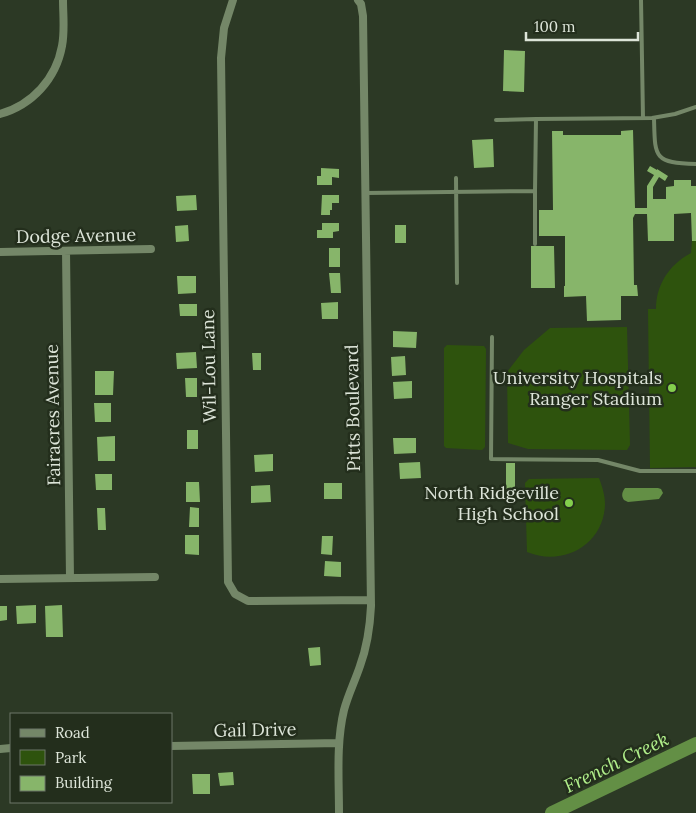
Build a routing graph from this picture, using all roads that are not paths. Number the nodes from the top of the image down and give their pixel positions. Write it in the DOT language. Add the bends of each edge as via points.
graph roads {
  1 [pos="63,0"];
  2 [pos="233,0"];
  3 [pos="358,0"];
  4 [pos="641,0"];
  5 [pos="696,107"];
  6 [pos="4,113"];
  7 [pos="643,118"];
  8 [pos="654,118"];
  9 [pos="0,119"];
  10 [pos="536,119"];
  11 [pos="496,120"];
  12 [pos="696,164"];
  13 [pos="456,178"];
  14 [pos="535,191"];
  15 [pos="366,192"];
  16 [pos="456,192"];
  17 [pos="535,244"];
  18 [pos="152,250"];
  19 [pos="66,251"];
  20 [pos="0,252"];
  21 [pos="457,283"];
  22 [pos="492,336"];
  23 [pos="696,471"];
  24 [pos="155,577"];
  25 [pos="70,578"];
  26 [pos="0,579"];
  27 [pos="370,600"];
  28 [pos="339,744"];
  29 [pos="172,746"];
  30 [pos="338,813"];
  1 -- 6 [label="street" via="63,38 56,67 34,96"];
  2 -- 27 [label="street, Wil-Lou Lane" via="224,28 221,58 228,582 235,594 248,601"];
  3 -- 15 [label="street, Pitts Boulevard" via="364,16"];
  4 -- 7 [label="lane"];
  5 -- 8 [label="lane"];
  6 -- 9 [label="street"];
  7 -- 8 [label="lane"];
  7 -- 10 [label="lane"];
  8 -- 12 [label="lane" via="655,148 661,157 671,163"];
  10 -- 11 [label="lane"];
  10 -- 14 [label="lane"];
  13 -- 16 [label="lane"];
  14 -- 16 [label="lane"];
  14 -- 17 [label="lane"];
  15 -- 16 [label="lane"];
  15 -- 27 [label="street, Pitts Boulevard"];
  16 -- 21 [label="lane"];
  18 -- 19 [label="street, Dodge Avenue"];
  19 -- 20 [label="street, Dodge Avenue"];
  19 -- 25 [label="street, Fairacres Avenue"];
  22 -- 23 [label="lane" via="491,459 598,460 640,471"];
  24 -- 25 [label="street"];
  25 -- 26 [label="street"];
  27 -- 28 [label="street, Pitts Boulevard" via="365,651 345,708"];
  28 -- 29 [label="street, Gail Drive"];
  28 -- 30 [label="street, Pitts Boulevard"];
}
